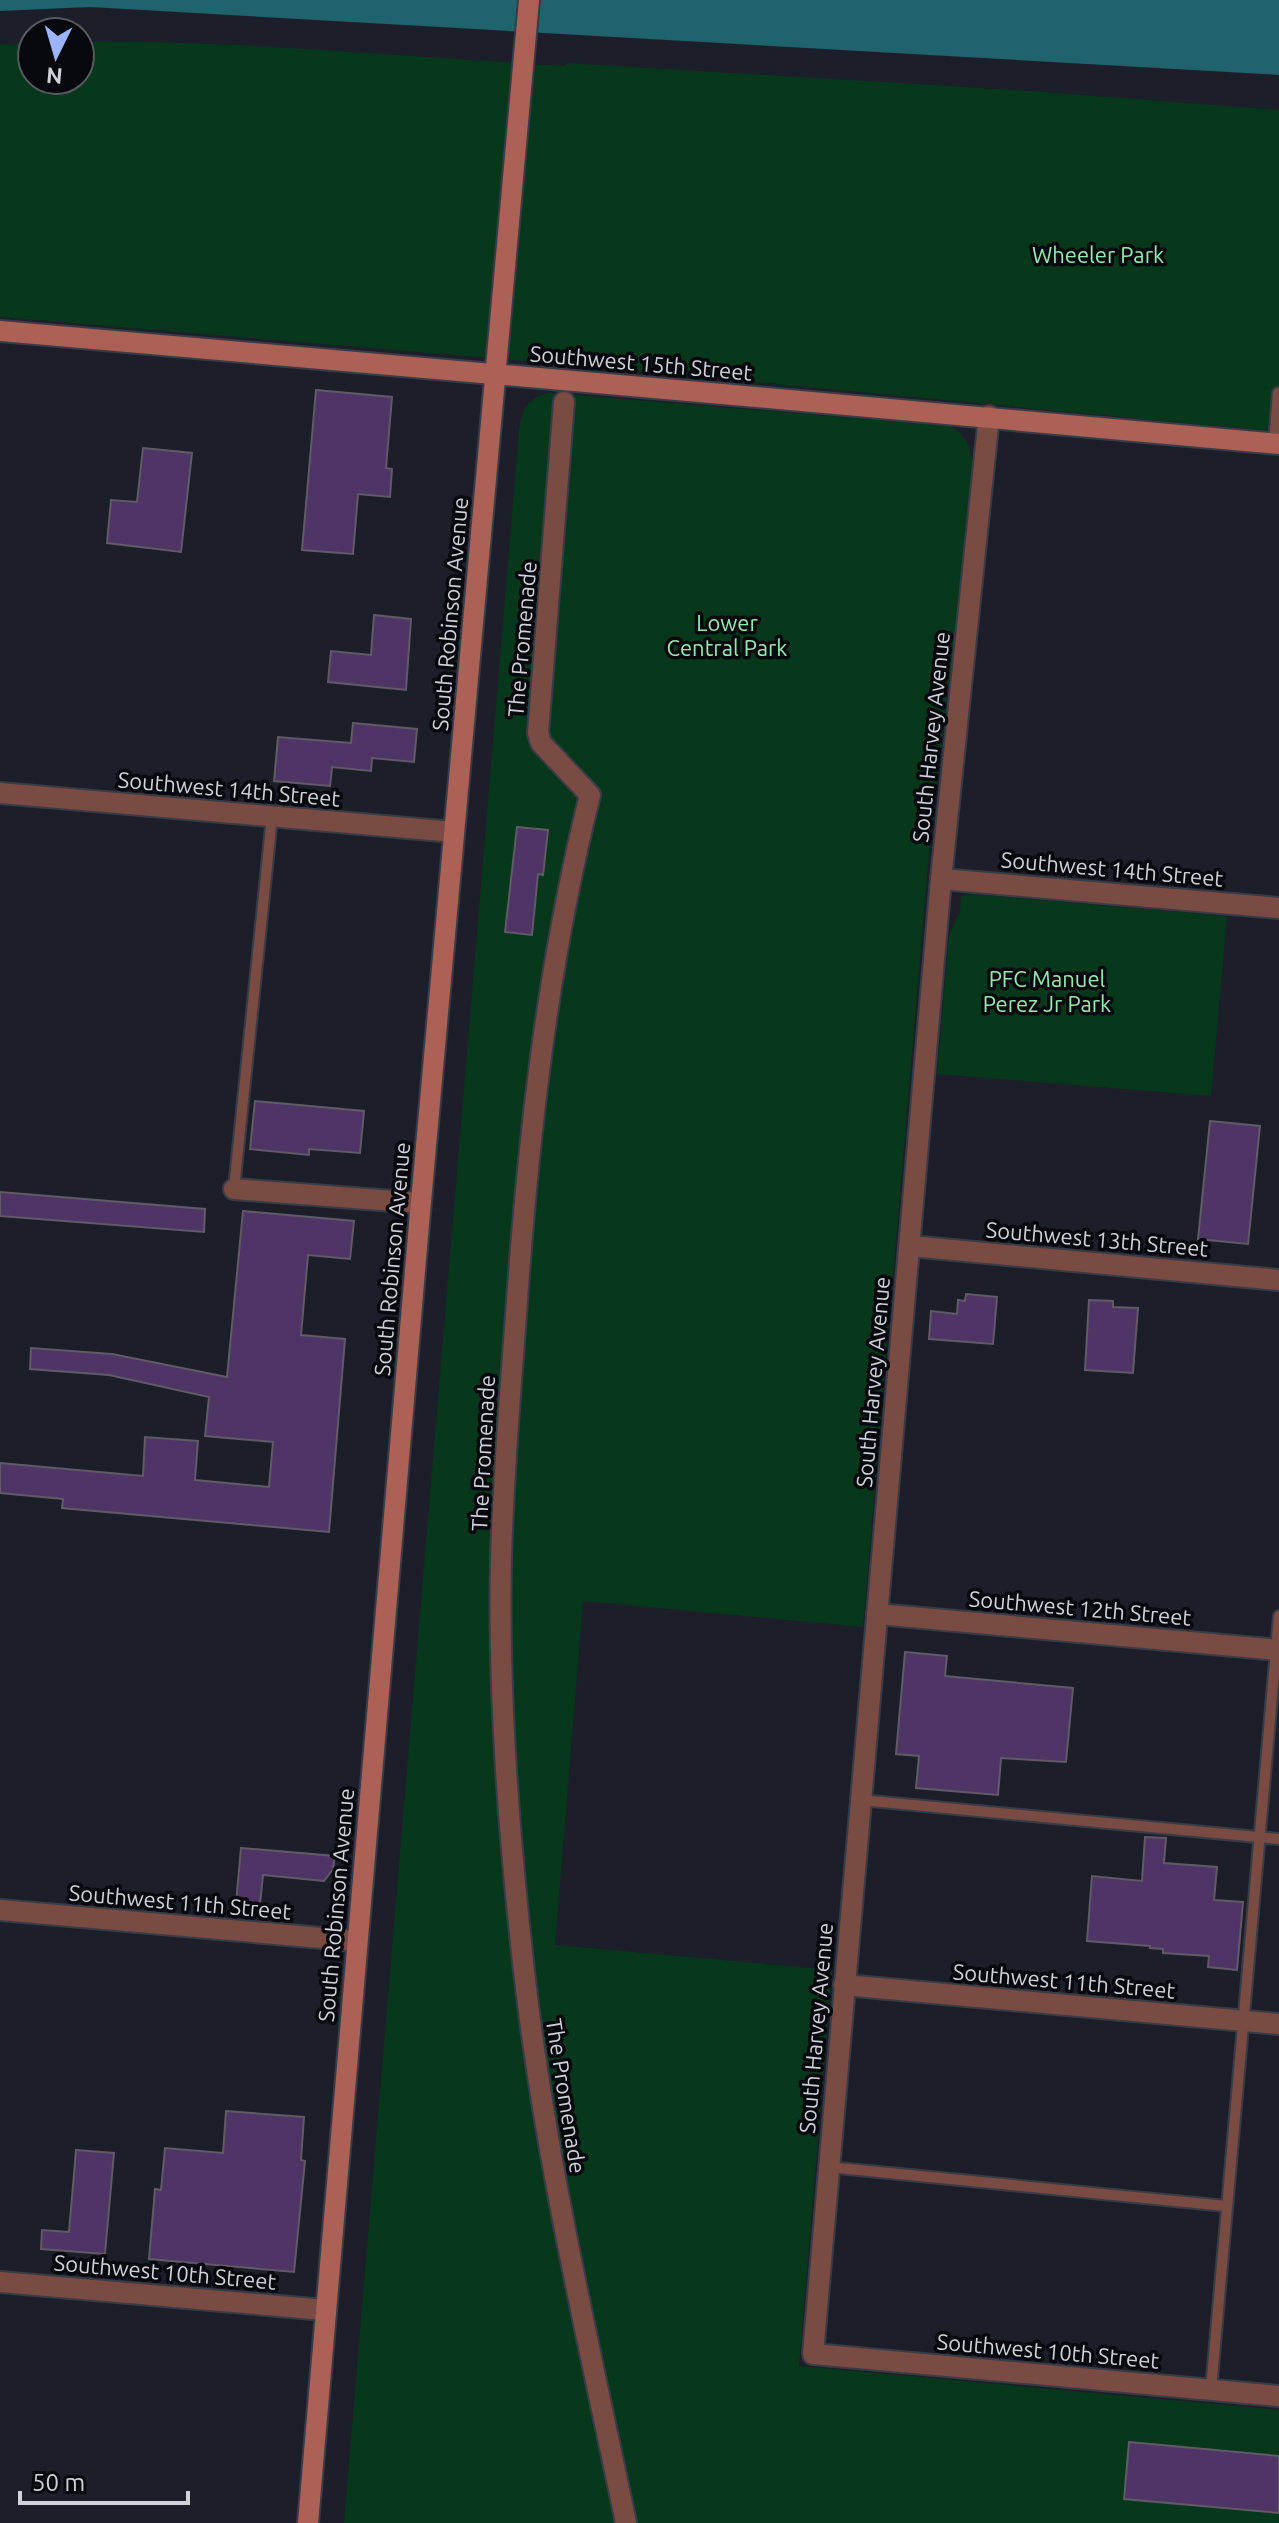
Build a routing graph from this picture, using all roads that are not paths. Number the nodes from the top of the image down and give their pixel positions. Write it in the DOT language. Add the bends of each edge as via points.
graph roads {
  1 [pos="529,0"];
  2 [pos="0,331"];
  3 [pos="496,376"];
  4 [pos="1278,393"];
  5 [pos="564,402"];
  6 [pos="989,416"];
  7 [pos="1276,443"];
  8 [pos="0,793"];
  9 [pos="272,817"];
  10 [pos="454,832"];
  11 [pos="941,879"];
  12 [pos="1279,908"];
  13 [pos="234,1189"];
  14 [pos="420,1203"];
  15 [pos="910,1246"];
  16 [pos="1279,1280"];
  17 [pos="877,1614"];
  18 [pos="1279,1616"];
  19 [pos="1278,1650"];
  20 [pos="860,1800"];
  21 [pos="1259,1838"];
  22 [pos="1279,1839"];
  23 [pos="0,1910"];
  24 [pos="356,1941"];
  25 [pos="844,1985"];
  26 [pos="1242,2021"];
  27 [pos="1279,2024"];
  28 [pos="828,2167"];
  29 [pos="1226,2206"];
  30 [pos="0,2282"];
  31 [pos="325,2310"];
  32 [pos="813,2354"];
  33 [pos="1211,2390"];
  34 [pos="1279,2396"];
  35 [pos="308,2523"];
  36 [pos="626,2523"];
  1 -- 3 [label="main road, South Robinson Avenue"];
  2 -- 3 [label="main road, Southwest 15th Street"];
  3 -- 6 [label="main road, Southwest 15th Street"];
  3 -- 10 [label="main road, South Robinson Avenue"];
  4 -- 7 [label="lane"];
  5 -- 36 [label="street, The Promenade" via="538,733 541,743 590,795 547,1004 524,1193 501,1561 502,1680 524,1974 545,2120 563,2230"];
  6 -- 7 [label="main road, Southwest 15th Street"];
  6 -- 11 [label="street, South Harvey Avenue"];
  8 -- 9 [label="street, Southwest 14th Street"];
  9 -- 10 [label="street, Southwest 14th Street"];
  9 -- 13 [label="lane"];
  10 -- 14 [label="main road, South Robinson Avenue"];
  11 -- 12 [label="street, Southwest 14th Street"];
  11 -- 15 [label="street, South Harvey Avenue"];
  13 -- 14 [label="street"];
  14 -- 24 [label="main road, South Robinson Avenue"];
  15 -- 16 [label="street, Southwest 13th Street"];
  15 -- 17 [label="street, South Harvey Avenue"];
  17 -- 19 [label="street, Southwest 12th Street"];
  17 -- 20 [label="street, South Harvey Avenue"];
  18 -- 19 [label="lane"];
  19 -- 21 [label="lane"];
  20 -- 21 [label="lane"];
  20 -- 25 [label="street, South Harvey Avenue"];
  21 -- 22 [label="lane"];
  21 -- 26 [label="lane"];
  23 -- 24 [label="street, Southwest 11th Street"];
  24 -- 31 [label="main road, South Robinson Avenue"];
  25 -- 26 [label="street, Southwest 11th Street"];
  25 -- 28 [label="street, South Harvey Avenue"];
  26 -- 27 [label="street, Southwest 11th Street"];
  26 -- 29 [label="lane"];
  28 -- 29 [label="lane"];
  28 -- 32 [label="street, South Harvey Avenue"];
  29 -- 33 [label="lane"];
  30 -- 31 [label="street, Southwest 10th Street"];
  31 -- 35 [label="main road, South Robinson Avenue"];
  32 -- 33 [label="street, Southwest 10th Street"];
  33 -- 34 [label="street, Southwest 10th Street"];
}
